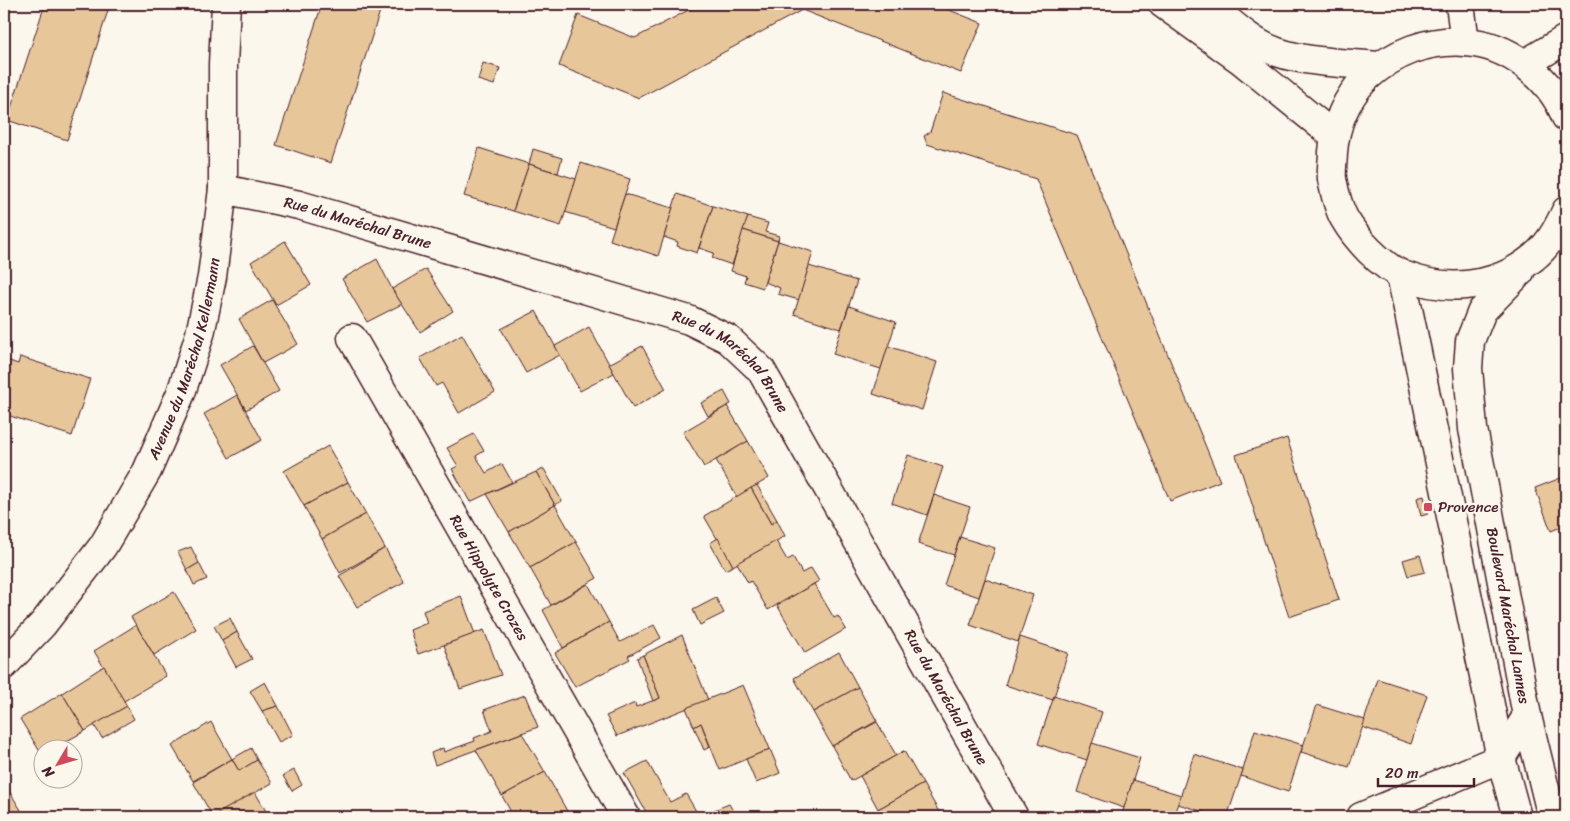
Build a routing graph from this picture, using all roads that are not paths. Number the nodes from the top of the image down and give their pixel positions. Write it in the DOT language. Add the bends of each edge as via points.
graph roads {
  1 [pos="226,4"];
  2 [pos="1163,4"];
  3 [pos="1208,4"];
  4 [pos="1460,4"];
  5 [pos="1566,39"];
  6 [pos="1466,42"];
  7 [pos="1525,64"];
  8 [pos="1380,66"];
  9 [pos="1566,117"];
  10 [pos="1334,136"];
  11 [pos="223,190"];
  12 [pos="1566,211"];
  13 [pos="1534,257"];
  14 [pos="1401,275"];
  15 [pos="352,338"];
  16 [pos="4,665"];
  17 [pos="1528,716"];
  18 [pos="1501,758"];
  19 [pos="626,817"];
  20 [pos="1014,817"];
  21 [pos="1361,817"];
  22 [pos="1518,817"];
  23 [pos="1552,817"];
  1 -- 11 [label="street, Avenue du Maréchal Kellermann"];
  2 -- 10 [label="street" via="1263,78"];
  3 -- 8 [label="street" via="1259,43 1277,52 1307,59"];
  4 -- 6 [label="street"];
  5 -- 7 [label="street"];
  6 -- 7 [label="street, Boulevard Maréchal Lannes" via="1487,46"];
  6 -- 8 [label="street, Boulevard Maréchal Lannes" via="1435,42 1405,51"];
  7 -- 9 [label="street, Boulevard Maréchal Lannes" via="1546,84"];
  8 -- 10 [label="street, Boulevard Maréchal Lannes" via="1359,86 1344,109"];
  10 -- 14 [label="street, Boulevard Maréchal Lannes" via="1332,177 1343,217 1368,251"];
  11 -- 16 [label="street, Avenue du Maréchal Kellermann" via="212,277 200,334 181,393 147,471 103,546 43,624"];
  11 -- 20 [label="street, Rue du Maréchal Brune" via="299,204 689,320 728,340 761,370"];
  12 -- 13 [label="street, Boulevard Maréchal Lannes" via="1557,231"];
  13 -- 14 [label="street, Boulevard Maréchal Lannes" via="1505,276 1471,286 1435,285"];
  13 -- 17 [label="street, Boulevard Maréchal Lannes" via="1482,312 1470,341 1468,368 1473,429"];
  14 -- 18 [label="street"];
  15 -- 19 [label="street, Rue Hippolyte Crozes"];
  17 -- 18 [label="street"];
  17 -- 23 [label="street, Boulevard Maréchal Lannes"];
  18 -- 21 [label="street"];
  18 -- 22 [label="street"];
}
